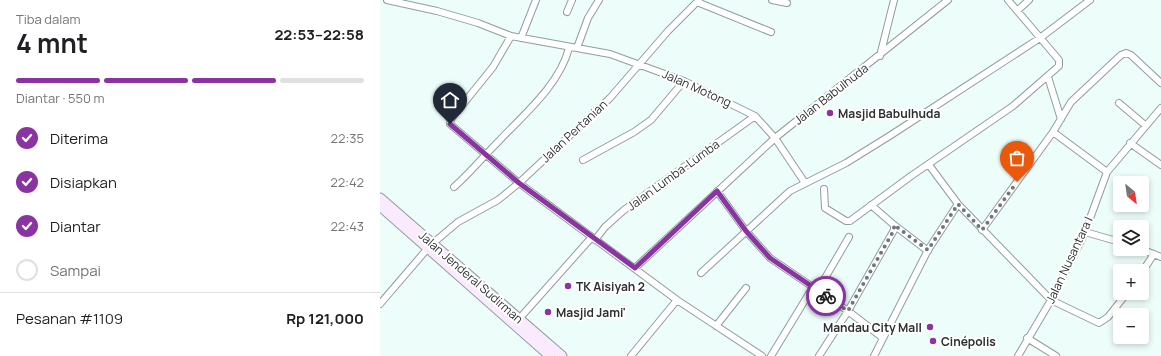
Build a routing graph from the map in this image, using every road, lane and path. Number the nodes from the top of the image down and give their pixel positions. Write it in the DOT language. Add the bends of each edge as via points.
graph roads {
  1 [pos="387,0"];
  2 [pos="536,0"];
  3 [pos="572,0"];
  4 [pos="599,0"];
  5 [pos="772,0"];
  6 [pos="894,0"];
  7 [pos="948,0"];
  8 [pos="1008,0"];
  9 [pos="1029,0"];
  10 [pos="1090,0"];
  11 [pos="698,1"];
  12 [pos="787,3"];
  13 [pos="1018,10"];
  14 [pos="567,12"];
  15 [pos="771,32"];
  16 [pos="511,36"];
  17 [pos="521,38"];
  18 [pos="1040,38"];
  19 [pos="568,48"];
  20 [pos="577,48"];
  21 [pos="880,56"];
  22 [pos="640,64"];
  23 [pos="1048,76"];
  24 [pos="684,81"];
  25 [pos="1161,83"];
  26 [pos="1119,103"];
  27 [pos="1161,108"];
  28 [pos="755,116"];
  29 [pos="1061,119"];
  30 [pos="1145,125"];
  31 [pos="1053,132"];
  32 [pos="775,138"];
  33 [pos="1130,143"];
  34 [pos="485,155"];
  35 [pos="583,160"];
  36 [pos="929,164"];
  37 [pos="1161,166"];
  38 [pos="1107,172"];
  39 [pos="519,183"];
  40 [pos="805,183"];
  41 [pos="454,187"];
  42 [pos="824,189"];
  43 [pos="717,191"];
  44 [pos="380,198"];
  45 [pos="958,204"];
  46 [pos="871,205"];
  47 [pos="380,206"];
  48 [pos="894,226"];
  49 [pos="982,230"];
  50 [pos="746,231"];
  51 [pos="1085,232"];
  52 [pos="849,237"];
  53 [pos="593,238"];
  54 [pos="1113,240"];
  55 [pos="430,246"];
  56 [pos="928,250"];
  57 [pos="1149,252"];
  58 [pos="1154,254"];
  59 [pos="1161,257"];
  60 [pos="1147,264"];
  61 [pos="635,268"];
  62 [pos="701,273"];
  63 [pos="746,288"];
  64 [pos="815,289"];
  65 [pos="677,300"];
  66 [pos="1051,300"];
  67 [pos="1121,300"];
  68 [pos="380,304"];
  69 [pos="848,311"];
  70 [pos="519,319"];
  71 [pos="716,326"];
  72 [pos="537,338"];
  73 [pos="883,338"];
  74 [pos="1027,338"];
  75 [pos="821,355"];
  76 [pos="550,356"];
  77 [pos="562,356"];
  78 [pos="631,356"];
  79 [pos="762,356"];
  80 [pos="771,356"];
  81 [pos="874,356"];
  82 [pos="1018,356"];
  83 [pos="1056,356"];
  1 -- 16 [label="street, Jalan Motong" via="437,11"];
  2 -- 17 [label="street"];
  3 -- 14 [label="street"];
  4 -- 20 [label="street" via="588,18"];
  5 -- 12 [label="street"];
  6 -- 21 [label="street"];
  7 -- 21 [label="street, Jalan Babulhuda"];
  8 -- 13 [label="street"];
  9 -- 13 [label="street"];
  10 -- 18 [label="street"];
  11 -- 15 [label="street"];
  11 -- 22 [label="street, Jalan Pertanian"];
  13 -- 18 [label="street"];
  16 -- 17 [label="street, Jalan Motong"];
  16 -- 34 [label="street" via="492,67 449,121 451,126"];
  17 -- 19 [label="street, Jalan Motong"];
  18 -- 23 [label="street" via="1060,62"];
  18 -- 40 [label="street" via="846,163"];
  19 -- 20 [label="street, Jalan Motong"];
  19 -- 34 [label="street" via="560,71 543,94"];
  20 -- 22 [label="street, Jalan Motong" via="610,54"];
  21 -- 32 [label="street, Jalan Babulhuda"];
  22 -- 24 [label="street, Jalan Motong"];
  22 -- 39 [label="street, Jalan Pertanian" via="610,98"];
  23 -- 29 [label="street"];
  23 -- 36 [label="street" via="1013,106"];
  24 -- 28 [label="street, Jalan Motong"];
  24 -- 35 [label="street" via="651,120"];
  25 -- 29 [label="street" via="1131,55 1124,54 1114,60 1071,102"];
  26 -- 30 [label="street"];
  27 -- 30 [label="street, Jalan Nusantara I"];
  28 -- 32 [label="street, Jalan Motong"];
  28 -- 53 [label="street, Jalan Lumba-Lumba" via="624,210"];
  29 -- 31 [label="street"];
  30 -- 33 [label="street, Jalan Nusantara I"];
  31 -- 38 [label="street"];
  31 -- 49 [label="street"];
  32 -- 40 [label="street, Jalan Motong"];
  32 -- 43 [label="street, Jalan Babulhuda"];
  33 -- 37 [label="street"];
  33 -- 38 [label="street, Jalan Nusantara I"];
  34 -- 39 [label="street"];
  34 -- 41 [label="street"];
  36 -- 45 [label="street"];
  36 -- 46 [label="street"];
  38 -- 51 [label="street, Jalan Nusantara I"];
  39 -- 53 [label="street"];
  39 -- 55 [label="street, Jalan Pertanian" via="498,200 458,222"];
  40 -- 50 [label="street" via="790,191"];
  42 -- 46 [label="street" via="825,208 846,221 852,220"];
  43 -- 50 [label="street"];
  43 -- 61 [label="street, Jalan Babulhuda"];
  44 -- 55 [label="street, Jalan Jenderal Sudirman"];
  45 -- 49 [label="street"];
  45 -- 56 [label="street"];
  46 -- 48 [label="street"];
  47 -- 55 [label="street, Jalan Jenderal Sudirman"];
  48 -- 56 [label="street"];
  48 -- 69 [label="street"];
  49 -- 66 [label="street"];
  50 -- 62 [label="street"];
  50 -- 64 [label="street" via="770,258"];
  51 -- 54 [label="street"];
  51 -- 66 [label="street, Jalan Nusantara I"];
  52 -- 64 [label="street"];
  53 -- 61 [label="street"];
  53 -- 70 [label="street, Jalan Lumba-Lumba"];
  55 -- 68 [label="street, Jalan Pertanian"];
  55 -- 70 [label="street, Jalan Jenderal Sudirman"];
  55 -- 72 [label="street, Jalan Jenderal Sudirman" via="503,316"];
  56 -- 73 [label="street"];
  57 -- 58 [label="street"];
  58 -- 59 [label="street"];
  58 -- 60 [label="street"];
  61 -- 65 [label="street"];
  63 -- 71 [label="street"];
  64 -- 69 [label="street"];
  64 -- 80 [label="street"];
  65 -- 71 [label="street"];
  65 -- 78 [label="street"];
  66 -- 67 [label="street" via="1100,323"];
  66 -- 74 [label="street, Jalan Nusantara I"];
  69 -- 73 [label="street"];
  69 -- 75 [label="street"];
  70 -- 72 [label="street, Jalan Jenderal Sudirman"];
  71 -- 79 [label="street"];
  72 -- 76 [label="street, Jalan Jenderal Sudirman"];
  72 -- 77 [label="street, Jalan Jenderal Sudirman"];
  73 -- 81 [label="street"];
  74 -- 82 [label="street, Jalan Nusantara I"];
  74 -- 83 [label="street"];
}
